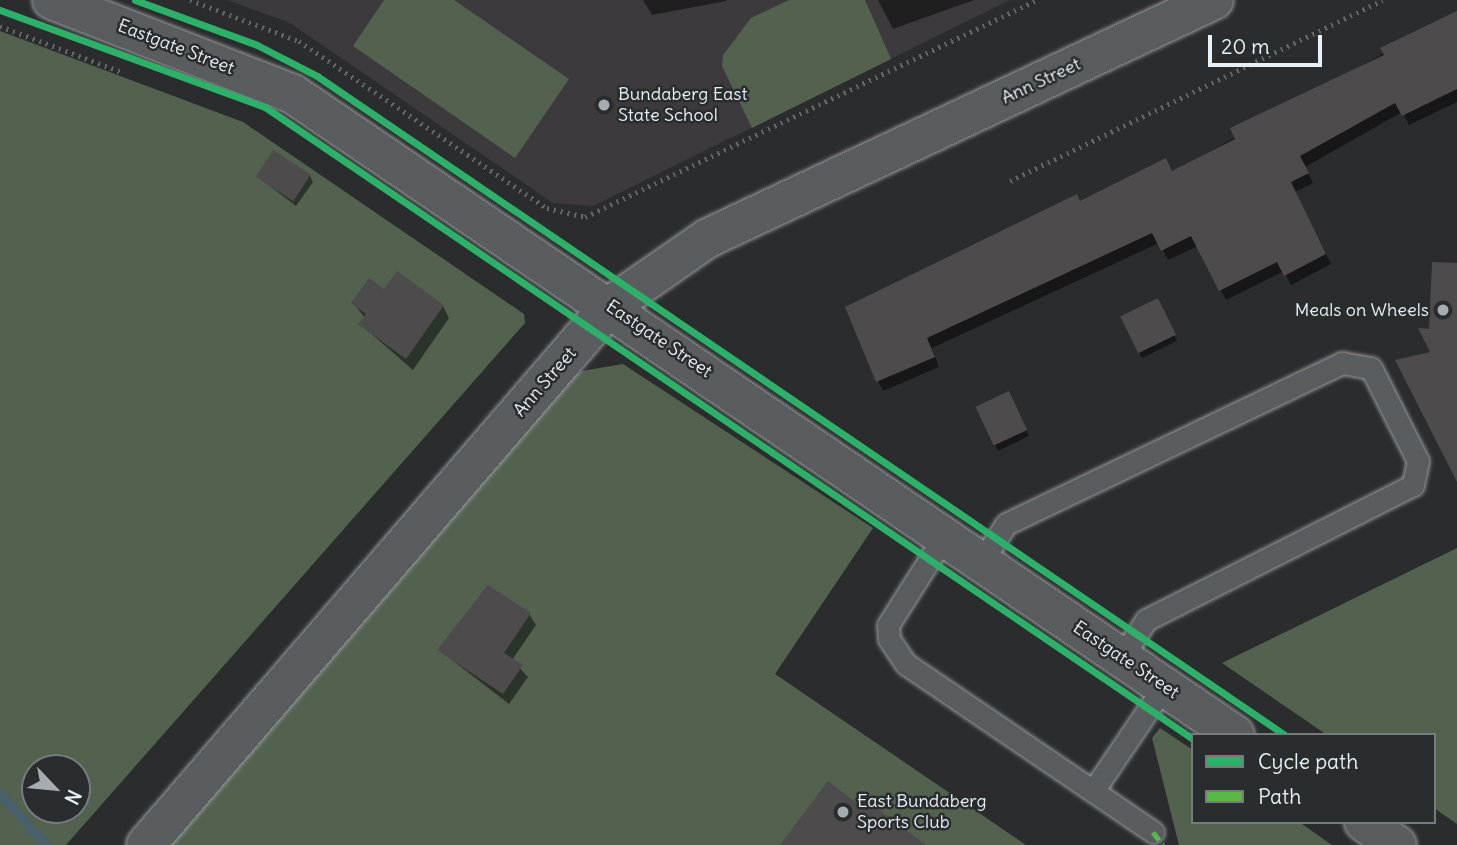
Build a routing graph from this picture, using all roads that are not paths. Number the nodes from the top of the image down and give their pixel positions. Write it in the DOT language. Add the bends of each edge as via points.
graph roads {
  1 [pos="52,0"];
  2 [pos="1214,0"];
  3 [pos="610,306"];
  4 [pos="945,535"];
  5 [pos="982,561"];
  6 [pos="1122,657"];
  7 [pos="1164,686"];
  8 [pos="1232,733"];
  9 [pos="1093,791"];
  10 [pos="1367,824"];
  11 [pos="1153,832"];
  12 [pos="146,845"];
  13 [pos="1397,845"];
  1 -- 3 [label="street, Eastgate Street" via="293,94"];
  2 -- 3 [label="street, Ann Street" via="708,238"];
  3 -- 4 [label="street, Eastgate Street"];
  3 -- 12 [label="street, Ann Street"];
  4 -- 5 [label="street, Eastgate Street"];
  4 -- 9 [label="lane" via="895,608 888,625 895,652"];
  5 -- 6 [label="street, Eastgate Street"];
  5 -- 6 [label="lane" via="1006,524 1342,363 1371,368 1418,461 1413,485 1146,620"];
  6 -- 7 [label="street, Eastgate Street"];
  7 -- 8 [label="street, Eastgate Street"];
  7 -- 9 [label="lane"];
  9 -- 11 [label="lane"];
  10 -- 13 [label="street"];
}
